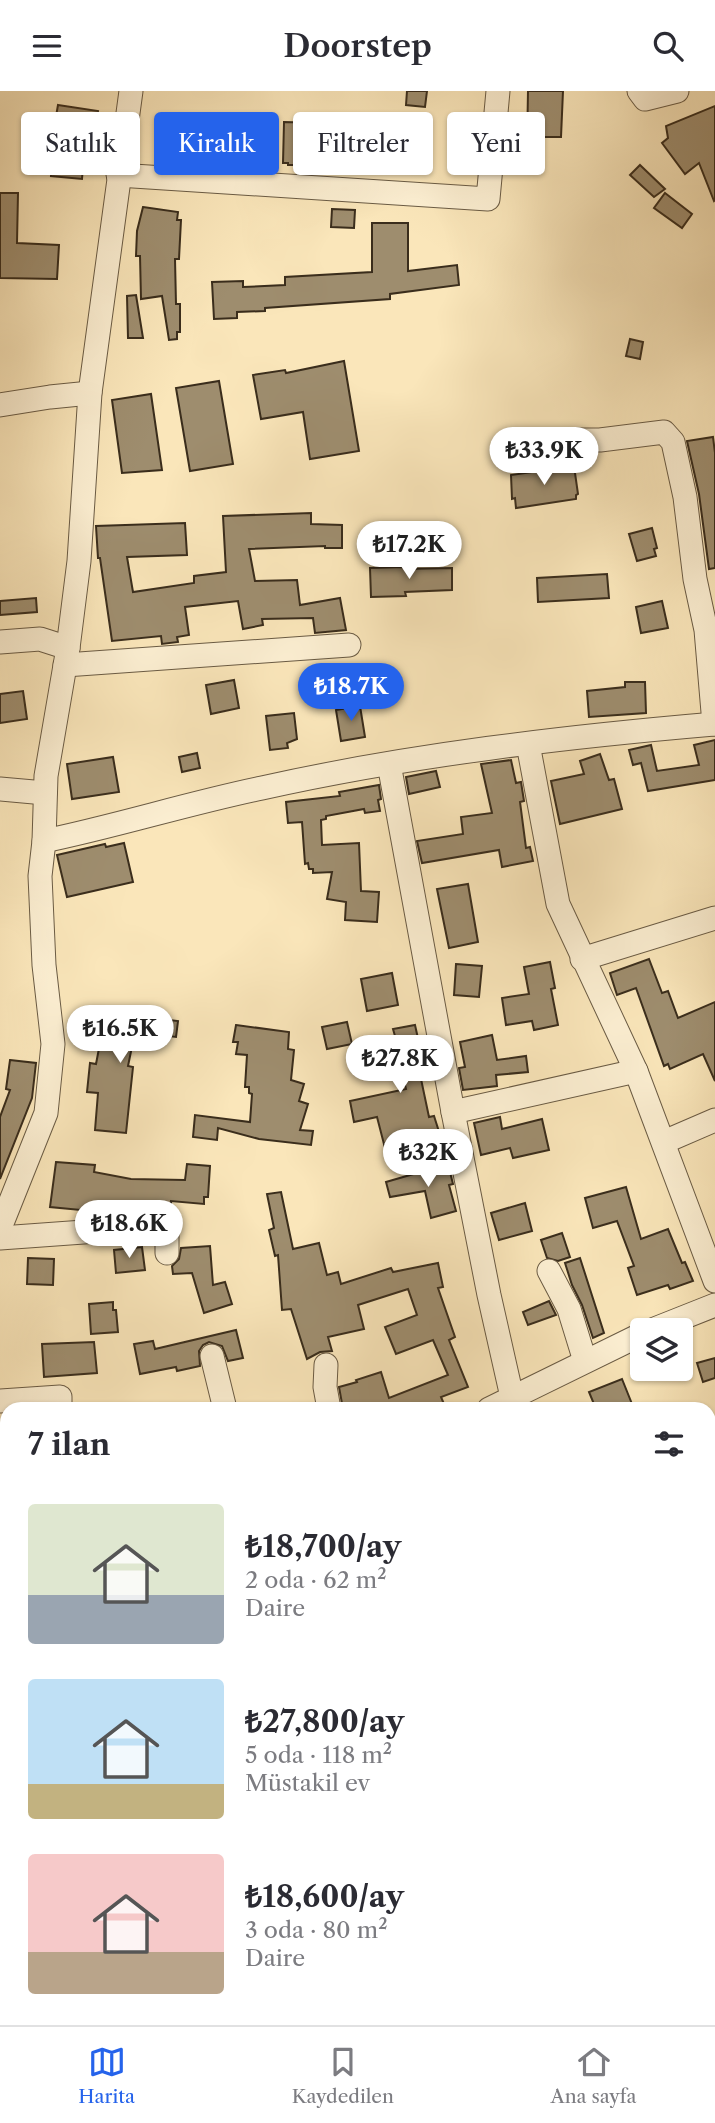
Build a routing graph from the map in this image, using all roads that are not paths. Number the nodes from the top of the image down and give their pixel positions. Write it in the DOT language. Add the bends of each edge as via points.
graph roads {
  1 [pos="498,91"];
  2 [pos="639,91"];
  3 [pos="677,91"];
  4 [pos="127,92"];
  5 [pos="125,112"];
  6 [pos="118,175"];
  7 [pos="90,393"];
  8 [pos="0,405"];
  9 [pos="561,440"];
  10 [pos="705,578"];
  11 [pos="0,642"];
  12 [pos="349,645"];
  13 [pos="66,656"];
  14 [pos="715,724"];
  15 [pos="528,744"];
  16 [pos="389,764"];
  17 [pos="0,789"];
  18 [pos="45,793"];
  19 [pos="44,841"];
  20 [pos="715,918"];
  21 [pos="582,959"];
  22 [pos="636,1071"];
  23 [pos="453,1112"];
  24 [pos="715,1120"];
  25 [pos="664,1142"];
  26 [pos="0,1228"];
  27 [pos="0,1238"];
  28 [pos="167,1253"];
  29 [pos="549,1271"];
  30 [pos="715,1281"];
  31 [pos="715,1305"];
  32 [pos="682,1318"];
  33 [pos="630,1340"];
  34 [pos="212,1356"];
  35 [pos="586,1361"];
  36 [pos="326,1365"];
  37 [pos="512,1397"];
  38 [pos="0,1401"];
  39 [pos="60,1402"];
  40 [pos="223,1402"];
  41 [pos="328,1402"];
  42 [pos="502,1402"];
  1 -- 6 [label="street" via="488,199"];
  2 -- 3 [label="street" via="645,99"];
  4 -- 5 [label="street"];
  6 -- 7 [label="street"];
  7 -- 8 [label="street"];
  7 -- 13 [label="street" via="79,561"];
  9 -- 10 [label="street" via="664,432 673,442"];
  10 -- 14 [label="street"];
  11 -- 13 [label="street" via="40,639"];
  12 -- 13 [label="street"];
  13 -- 18 [label="street"];
  14 -- 15 [label="street"];
  15 -- 16 [label="street"];
  15 -- 21 [label="street" via="558,904"];
  16 -- 19 [label="street" via="262,787"];
  16 -- 23 [label="street"];
  17 -- 18 [label="street"];
  18 -- 19 [label="street"];
  19 -- 26 [label="street" via="40,876 53,1044 46,1113"];
  20 -- 21 [label="street"];
  21 -- 22 [label="street"];
  22 -- 23 [label="street"];
  22 -- 25 [label="street"];
  23 -- 37 [label="street"];
  24 -- 25 [label="street"];
  25 -- 30 [label="street"];
  27 -- 28 [label="street" via="167,1226"];
  29 -- 35 [label="street" via="569,1309"];
  31 -- 32 [label="street"];
  33 -- 35 [label="street"];
  34 -- 40 [label="street"];
  35 -- 37 [label="street"];
  36 -- 41 [label="street"];
  37 -- 42 [label="street"];
  38 -- 39 [label="street" via="60,1397"];
}
